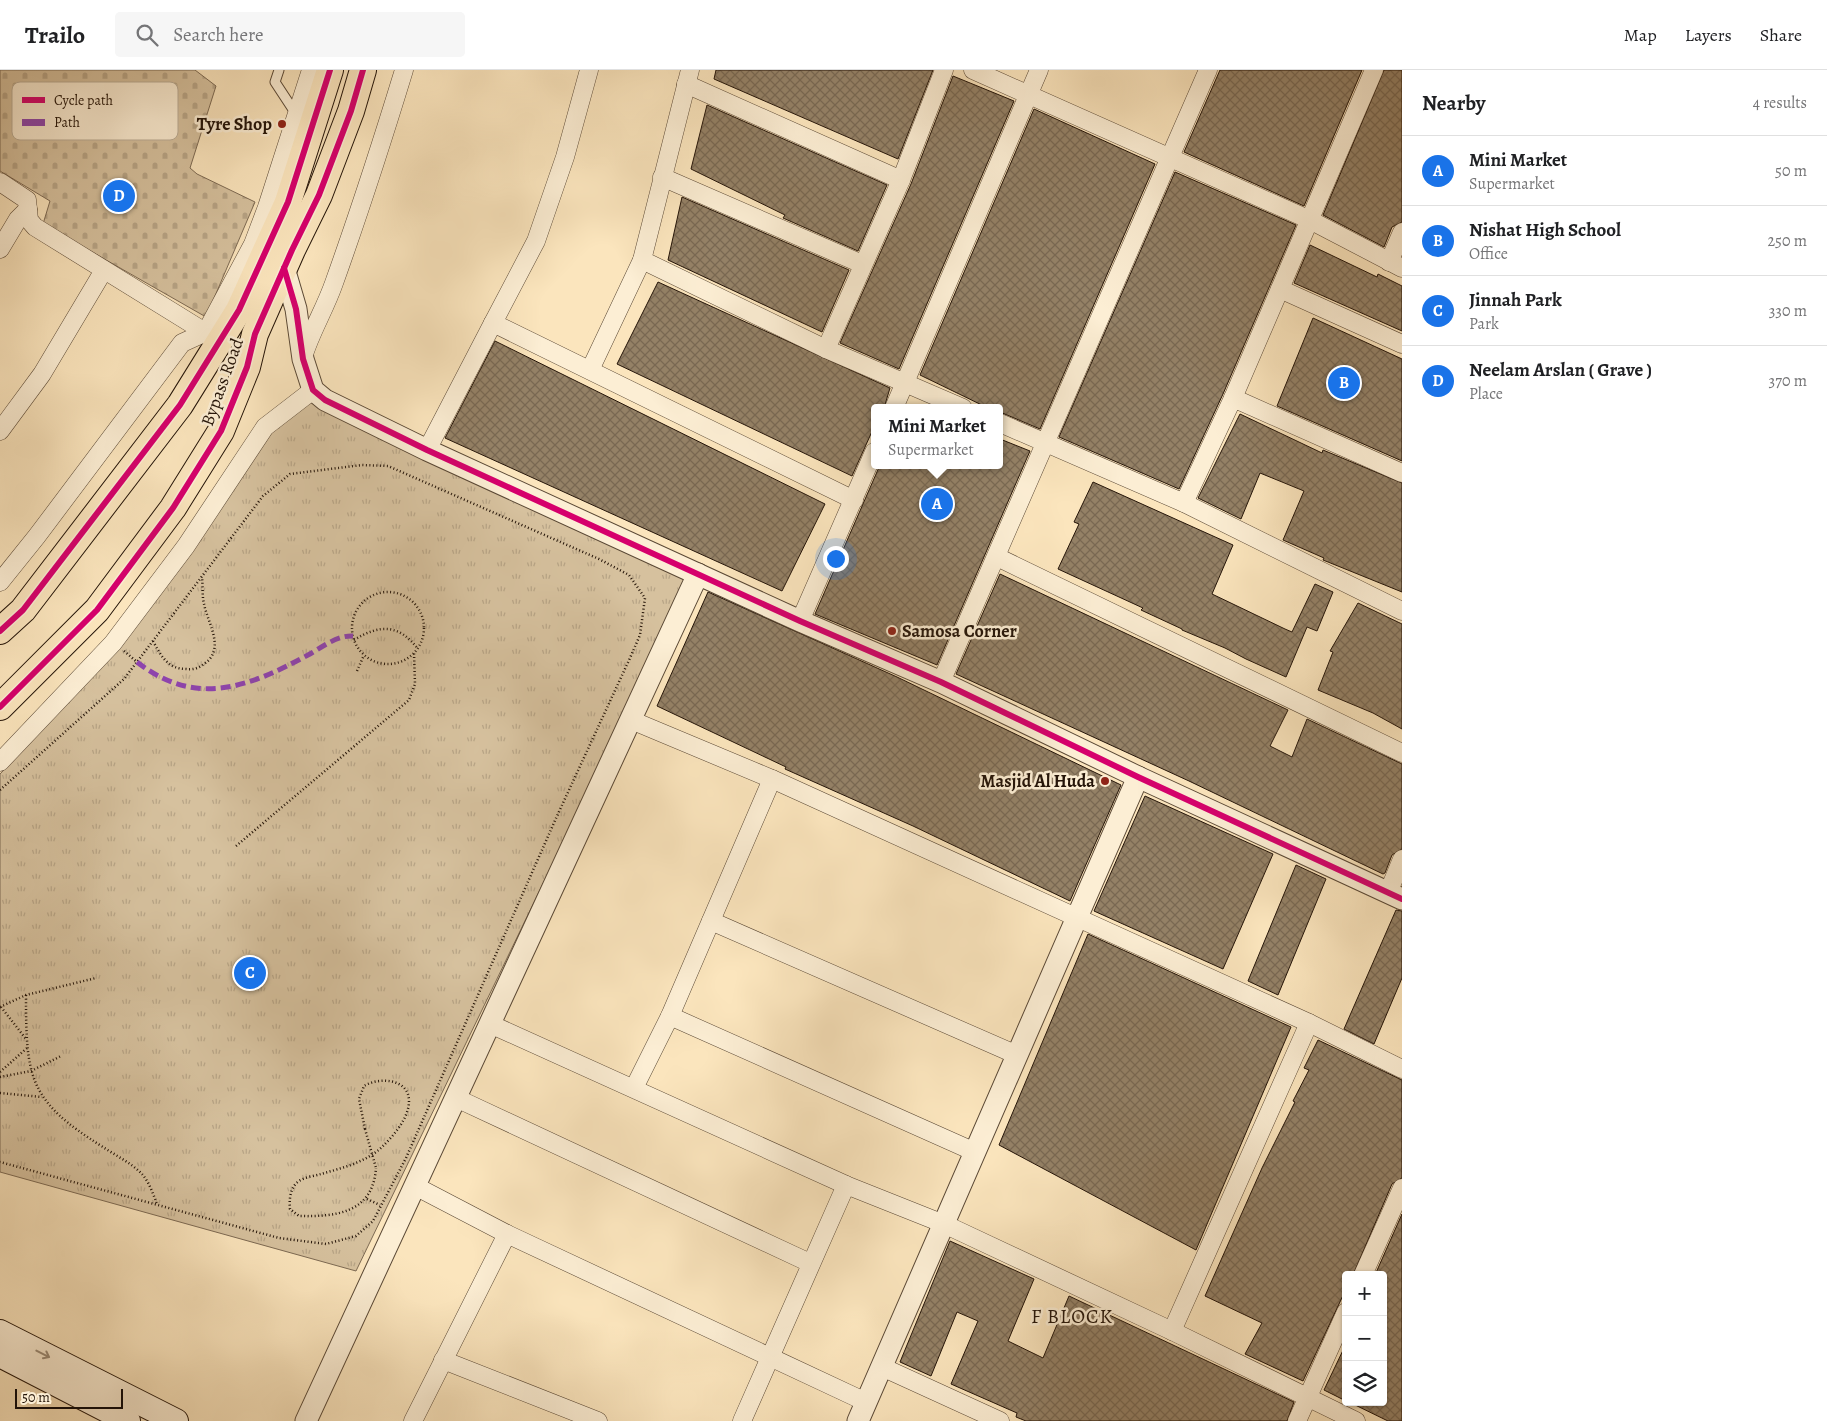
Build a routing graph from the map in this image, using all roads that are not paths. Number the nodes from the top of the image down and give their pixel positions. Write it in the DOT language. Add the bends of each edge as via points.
graph roads {
  1 [pos="279,70"];
  2 [pos="311,70"];
  3 [pos="330,70"];
  4 [pos="363,70"];
  5 [pos="404,70"];
  6 [pos="590,70"];
  7 [pos="944,70"];
  8 [pos="973,70"];
  9 [pos="1040,70"];
  10 [pos="1208,70"];
  11 [pos="1374,70"];
  12 [pos="688,77"];
  13 [pos="1028,96"];
  14 [pos="303,123"];
  15 [pos="1170,158"];
  16 [pos="662,177"];
  17 [pos="901,180"];
  18 [pos="0,182"];
  19 [pos="28,209"];
  20 [pos="1310,220"];
  21 [pos="1402,232"];
  22 [pos="0,249"];
  23 [pos="642,260"];
  24 [pos="862,264"];
  25 [pos="1395,265"];
  26 [pos="284,268"];
  27 [pos="104,270"];
  28 [pos="1280,289"];
  29 [pos="493,323"];
  30 [pos="214,340"];
  31 [pos="1402,344"];
  32 [pos="826,348"];
  33 [pos="303,360"];
  34 [pos="247,367"];
  35 [pos="590,370"];
  36 [pos="904,384"];
  37 [pos="313,390"];
  38 [pos="1232,398"];
  39 [pos="896,404"];
  40 [pos="953,404"];
  41 [pos="1003,424"];
  42 [pos="0,431"];
  43 [pos="1045,442"];
  44 [pos="427,450"];
  45 [pos="871,459"];
  46 [pos="1402,473"];
  47 [pos="854,500"];
  48 [pos="1184,503"];
  49 [pos="997,558"];
  50 [pos="698,574"];
  51 [pos="0,582"];
  52 [pos="1402,611"];
  53 [pos="800,621"];
  54 [pos="0,631"];
  55 [pos="941,682"];
  56 [pos="0,708"];
  57 [pos="631,720"];
  58 [pos="1402,754"];
  59 [pos="0,762"];
  60 [pos="1138,777"];
  61 [pos="772,779"];
  62 [pos="1402,859"];
  63 [pos="1395,896"];
  64 [pos="1077,918"];
  65 [pos="711,921"];
  66 [pos="670,1016"];
  67 [pos="1309,1023"];
  68 [pos="490,1024"];
  69 [pos="1017,1055"];
  70 [pos="1402,1069"];
  71 [pos="634,1088"];
  72 [pos="456,1098"];
  73 [pos="975,1152"];
  74 [pos="846,1185"];
  75 [pos="415,1186"];
  76 [pos="1402,1188"];
  77 [pos="944,1224"];
  78 [pos="508,1234"];
  79 [pos="810,1263"];
  80 [pos="1365,1271"];
  81 [pos="1344,1316"];
  82 [pos="1172,1331"];
  83 [pos="1,1340"];
  84 [pos="771,1357"];
  85 [pos="444,1360"];
  86 [pos="882,1367"];
  87 [pos="1306,1398"];
  88 [pos="862,1412"];
  89 [pos="124,1414"];
  90 [pos="176,1421"];
  91 [pos="306,1421"];
  92 [pos="413,1421"];
  93 [pos="598,1421"];
  94 [pos="742,1421"];
  95 [pos="1000,1421"];
  96 [pos="1296,1421"];
  97 [pos="1356,1421"];
  1 -- 14 [label="lane" via="275,82"];
  2 -- 14 [label="street"];
  3 -- 14 [label="main road"];
  4 -- 26 [label="main road, Bypass Road" via="319,195"];
  5 -- 33 [label="street" via="375,166"];
  6 -- 29 [label="street" via="536,241"];
  7 -- 17 [label="street"];
  8 -- 13 [label="street"];
  9 -- 13 [label="street"];
  10 -- 15 [label="street"];
  11 -- 20 [label="street"];
  12 -- 16 [label="street"];
  12 -- 17 [label="street"];
  13 -- 15 [label="street"];
  13 -- 36 [label="street"];
  14 -- 30 [label="main road" via="288,202 239,310"];
  15 -- 20 [label="street"];
  15 -- 43 [label="street"];
  16 -- 23 [label="street"];
  16 -- 24 [label="street"];
  17 -- 24 [label="street"];
  18 -- 19 [label="street" via="22,195 27,200"];
  19 -- 22 [label="street"];
  19 -- 27 [label="street" via="29,220 34,227"];
  20 -- 25 [label="street"];
  20 -- 28 [label="street"];
  21 -- 25 [label="street"];
  23 -- 32 [label="street"];
  23 -- 35 [label="street"];
  24 -- 32 [label="street"];
  26 -- 33 [label="street" via="296,309"];
  26 -- 34 [label="main road, Bypass Road" via="255,334"];
  27 -- 30 [label="street"];
  27 -- 42 [label="street" via="42,374"];
  28 -- 31 [label="street"];
  28 -- 38 [label="street"];
  29 -- 35 [label="street"];
  29 -- 44 [label="street"];
  30 -- 34 [label="main road"];
  30 -- 51 [label="street" via="182,343"];
  30 -- 54 [label="main road" via="180,406 23,610"];
  32 -- 36 [label="street"];
  33 -- 37 [label="street"];
  34 -- 56 [label="main road, Bypass Road" via="222,431 173,508 97,610"];
  35 -- 47 [label="street"];
  36 -- 39 [label="street"];
  36 -- 40 [label="street"];
  37 -- 44 [label="street" via="325,400"];
  37 -- 59 [label="street" via="265,427 186,546 113,643"];
  38 -- 46 [label="street"];
  38 -- 48 [label="street"];
  41 -- 43 [label="street"];
  43 -- 48 [label="street"];
  43 -- 49 [label="street"];
  44 -- 50 [label="street"];
  45 -- 47 [label="street"];
  47 -- 53 [label="street"];
  48 -- 52 [label="street"];
  49 -- 55 [label="street"];
  49 -- 58 [label="street"];
  50 -- 53 [label="street"];
  50 -- 57 [label="street"];
  53 -- 55 [label="street"];
  55 -- 60 [label="street"];
  57 -- 61 [label="street"];
  57 -- 68 [label="street"];
  60 -- 63 [label="street"];
  60 -- 64 [label="street"];
  61 -- 64 [label="street"];
  61 -- 65 [label="street"];
  62 -- 63 [label="street"];
  64 -- 67 [label="street"];
  64 -- 69 [label="street"];
  65 -- 66 [label="street"];
  65 -- 69 [label="street"];
  66 -- 71 [label="street"];
  66 -- 73 [label="street"];
  67 -- 70 [label="street"];
  67 -- 82 [label="street"];
  68 -- 71 [label="street"];
  68 -- 72 [label="street"];
  69 -- 73 [label="street"];
  71 -- 74 [label="street"];
  72 -- 75 [label="street"];
  72 -- 79 [label="street"];
  73 -- 77 [label="street"];
  74 -- 77 [label="street"];
  74 -- 79 [label="street"];
  75 -- 78 [label="street"];
  75 -- 91 [label="street"];
  76 -- 80 [label="street"];
  77 -- 82 [label="street"];
  77 -- 86 [label="street"];
  78 -- 84 [label="street"];
  78 -- 85 [label="street"];
  79 -- 84 [label="street"];
  81 -- 87 [label="street"];
  82 -- 87 [label="street"];
  83 -- 89 [label="main road"];
  84 -- 88 [label="street"];
  84 -- 94 [label="street"];
  85 -- 92 [label="street"];
  85 -- 93 [label="street"];
  86 -- 88 [label="street"];
  86 -- 95 [label="street"];
  87 -- 96 [label="street"];
  87 -- 97 [label="street"];
  89 -- 90 [label="main road"];
}
